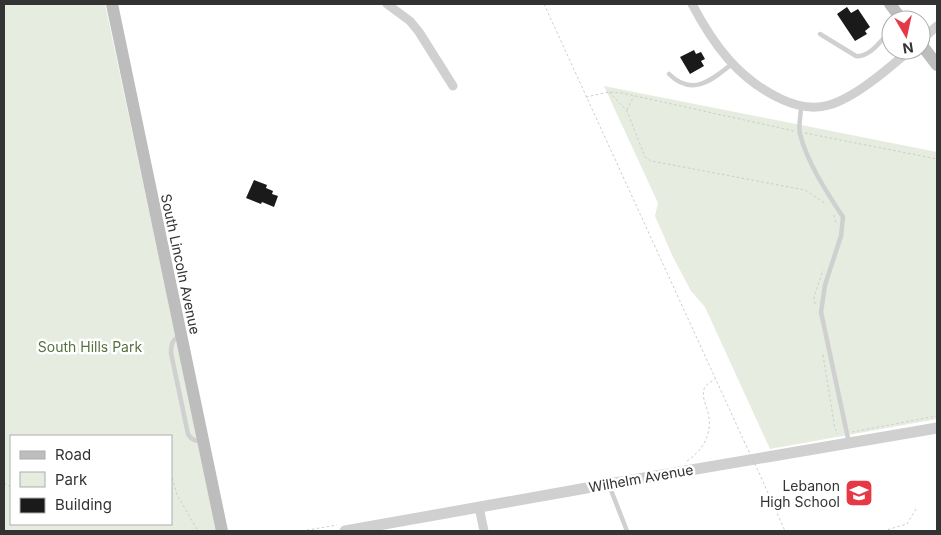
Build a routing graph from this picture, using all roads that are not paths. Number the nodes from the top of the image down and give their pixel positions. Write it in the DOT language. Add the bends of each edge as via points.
graph roads {
  1 [pos="112,4"];
  2 [pos="387,4"];
  3 [pos="692,4"];
  4 [pos="401,9"];
  5 [pos="820,34"];
  6 [pos="881,40"];
  7 [pos="897,60"];
  8 [pos="732,64"];
  9 [pos="670,74"];
  10 [pos="453,86"];
  11 [pos="802,106"];
  12 [pos="937,428"];
  13 [pos="848,438"];
  14 [pos="608,484"];
  15 [pos="479,507"];
  16 [pos="342,528"];
  17 [pos="222,531"];
  18 [pos="484,531"];
  19 [pos="627,531"];
  1 -- 17 [label="main road, South Lincoln Avenue"];
  2 -- 4 [label="street"];
  3 -- 8 [label="street" via="714,42"];
  4 -- 10 [label="street" via="420,32"];
  5 -- 6 [label="lane" via="861,57"];
  7 -- 11 [label="street" via="845,99 820,107"];
  8 -- 9 [label="lane" via="706,83 697,85 676,80"];
  8 -- 11 [label="street" via="764,91"];
  11 -- 13 [label="lane" via="799,132 828,196 843,217 821,312"];
  12 -- 13 [label="street, Wilhelm Avenue"];
  13 -- 14 [label="street, Wilhelm Avenue"];
  14 -- 15 [label="street, Wilhelm Avenue"];
  14 -- 19 [label="lane"];
  15 -- 16 [label="street, Wilhelm Avenue"];
  15 -- 18 [label="street"];
}
